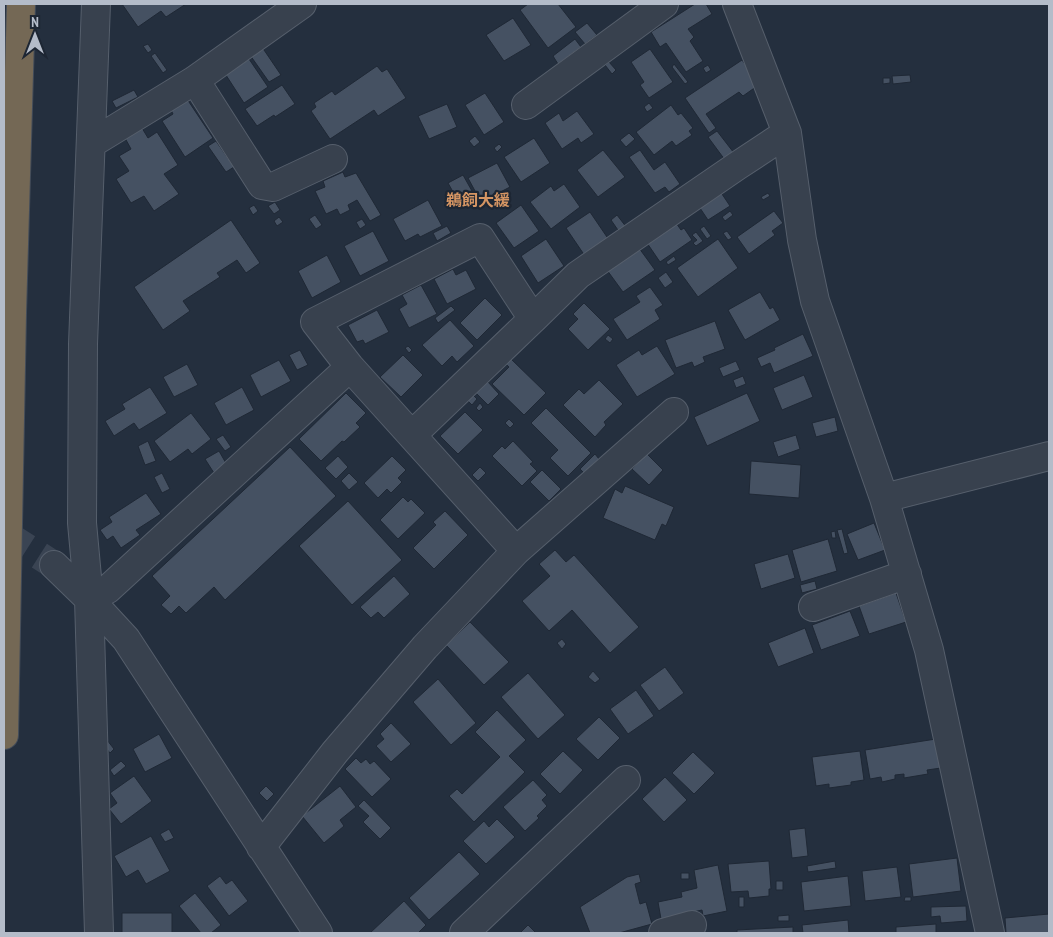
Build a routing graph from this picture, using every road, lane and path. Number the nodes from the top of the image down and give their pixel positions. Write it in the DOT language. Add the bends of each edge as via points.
graph roads {
  1 [pos="21,4"];
  2 [pos="96,4"];
  3 [pos="302,4"];
  4 [pos="664,4"];
  5 [pos="736,4"];
  6 [pos="195,80"];
  7 [pos="526,105"];
  8 [pos="787,134"];
  9 [pos="92,143"];
  10 [pos="333,159"];
  11 [pos="533,319"];
  12 [pos="350,367"];
  13 [pos="674,412"];
  14 [pos="412,435"];
  15 [pos="1049,456"];
  16 [pos="884,498"];
  17 [pos="516,551"];
  18 [pos="54,565"];
  19 [pos="907,574"];
  20 [pos="90,599"];
  21 [pos="813,607"];
  22 [pos="4,735"];
  23 [pos="626,780"];
  24 [pos="261,847"];
  25 [pos="692,925"];
  26 [pos="99,933"];
  27 [pos="318,933"];
  28 [pos="464,933"];
  29 [pos="663,933"];
  30 [pos="990,933"];
  1 -- 22 [label="highway"];
  2 -- 9 [label="street"];
  3 -- 6 [label="street"];
  4 -- 7 [label="street"];
  5 -- 8 [label="street"];
  6 -- 9 [label="street"];
  6 -- 10 [label="street" via="262,185 273,187"];
  8 -- 11 [label="street" via="578,275"];
  8 -- 16 [label="street" via="802,240 815,301"];
  9 -- 20 [label="street" via="83,344 82,523"];
  11 -- 12 [label="street" via="480,238 316,322"];
  11 -- 14 [label="street"];
  12 -- 14 [label="street"];
  12 -- 20 [label="street" via="108,589"];
  13 -- 17 [label="street"];
  14 -- 17 [label="street"];
  15 -- 16 [label="street"];
  16 -- 19 [label="street"];
  17 -- 24 [label="street" via="425,647 335,752"];
  18 -- 20 [label="street"];
  19 -- 21 [label="street"];
  19 -- 30 [label="street" via="929,650"];
  20 -- 24 [label="street" via="126,640"];
  20 -- 26 [label="street"];
  23 -- 28 [label="street"];
  24 -- 27 [label="street"];
  25 -- 29 [label="street"];
}
